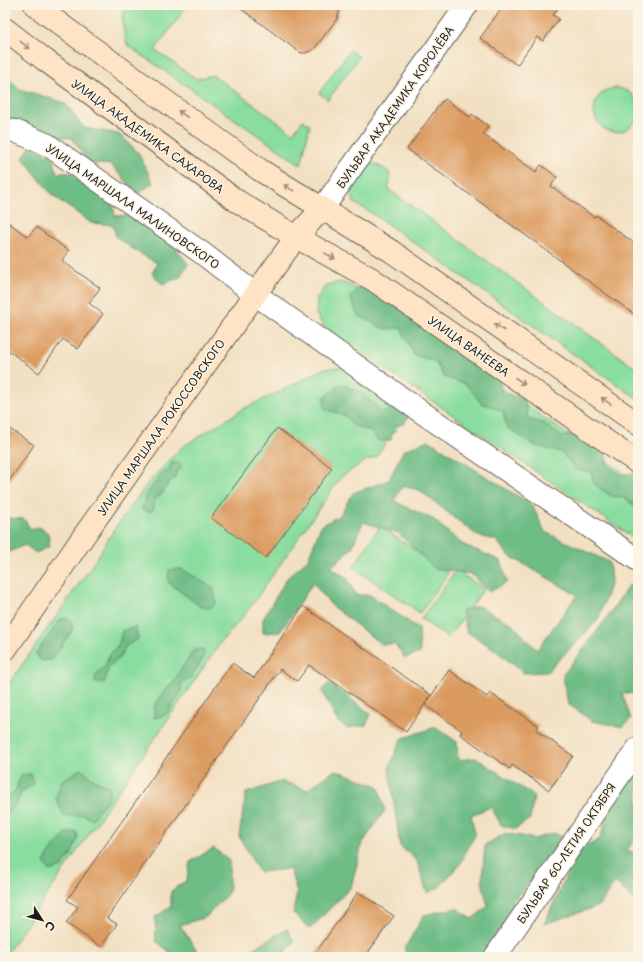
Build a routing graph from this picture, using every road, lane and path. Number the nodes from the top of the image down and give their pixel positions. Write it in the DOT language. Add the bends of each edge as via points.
graph roads {
  1 [pos="35,5"];
  2 [pos="467,5"];
  3 [pos="5,29"];
  4 [pos="5,130"];
  5 [pos="322,209"];
  6 [pos="296,237"];
  7 [pos="255,294"];
  8 [pos="638,424"];
  9 [pos="638,463"];
  10 [pos="638,560"];
  11 [pos="5,650"];
  12 [pos="638,748"];
  13 [pos="495,957"];
  5 -- 1 [label="main road, one-way" via="260,170"];
  2 -- 5 [label="street, БУЛЬВАР АКАДЕМИКА КОРОЛЁВА"];
  3 -- 6 [label="main road, УЛИЦА АКАДЕМИКА САХАРОВА, one-way" via="237,201"];
  4 -- 7 [label="street, УЛИЦА МАРШАЛА МАЛИНОВСКОГО" via="15,131 48,145 196,249"];
  5 -- 6 [label="main road, УЛИЦА МАРШАЛА РОКОССОВСКОГО"];
  8 -- 5 [label="main road, one-way" via="391,251"];
  6 -- 7 [label="main road, УЛИЦА МАРШАЛА РОКОССОВСКОГО"];
  6 -- 9 [label="main road, УЛИЦА ВАНЕЕВА, one-way" via="372,279"];
  7 -- 10 [label="street, УЛИЦА МАРШАЛА МАЛИНОВСКОГО" via="417,409"];
  7 -- 11 [label="main road, УЛИЦА МАРШАЛА РОКОССОВСКОГО"];
  12 -- 13 [label="street, БУЛЬВАР 60-ЛЕТИЯ ОКТЯБРЯ"];
}
